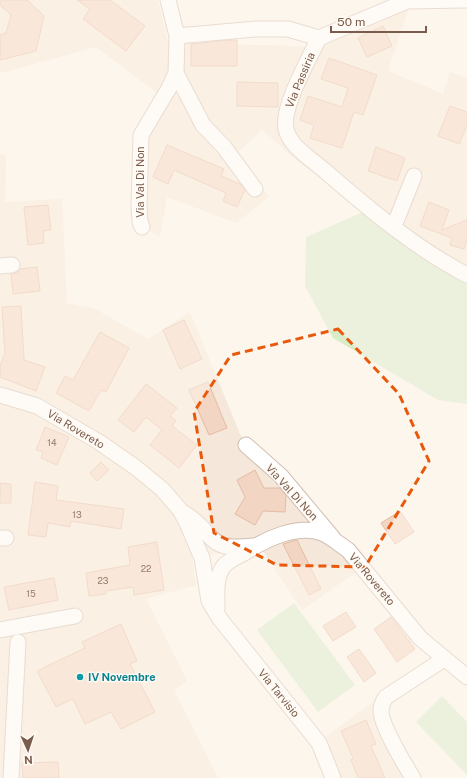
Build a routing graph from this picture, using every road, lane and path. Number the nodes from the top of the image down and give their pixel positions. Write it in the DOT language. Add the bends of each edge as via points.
graph roads {
  1 [pos="168,0"];
  2 [pos="465,0"];
  3 [pos="177,36"];
  4 [pos="319,38"];
  5 [pos="176,73"];
  6 [pos="414,176"];
  7 [pos="255,189"];
  8 [pos="394,226"];
  9 [pos="142,227"];
  10 [pos="467,275"];
  11 [pos="0,395"];
  12 [pos="246,445"];
  13 [pos="180,510"];
  14 [pos="335,540"];
  15 [pos="215,557"];
  16 [pos="217,614"];
  17 [pos="75,616"];
  18 [pos="0,630"];
  19 [pos="18,642"];
  20 [pos="444,659"];
  21 [pos="467,677"];
  22 [pos="11,778"];
  23 [pos="333,778"];
  24 [pos="413,778"];
  1 -- 3 [label="street, Via Val Di Non"];
  2 -- 4 [label="street, Via Passiria" via="407,1"];
  3 -- 4 [label="street" via="256,29 288,29"];
  3 -- 5 [label="street, Via Val Di Non"];
  4 -- 8 [label="street, Via Passiria" via="286,115 286,129 293,144"];
  5 -- 7 [label="street, Via Val Di Non" via="203,125 224,147"];
  5 -- 9 [label="street, Via Val Di Non" via="141,135 139,206"];
  6 -- 8 [label="street"];
  8 -- 10 [label="street, Via Passiria" via="444,263"];
  11 -- 13 [label="street, Via Rovereto" via="37,406 99,442 162,489"];
  12 -- 14 [label="street, Via Val Di Non" via="281,476"];
  13 -- 15 [label="street, Via Rovereto"];
  13 -- 15 [label="street, Via Rovereto" via="193,518"];
  14 -- 15 [label="street, Via Rovereto" via="320,533 286,533 267,539 256,546 234,549"];
  14 -- 20 [label="street, Via Rovereto" via="356,559 420,638"];
  15 -- 16 [label="street" via="219,576"];
  15 -- 16 [label="street, Via Tarvisio" via="209,601"];
  16 -- 23 [label="street, Via Tarvisio" via="319,743"];
  17 -- 18 [label="street"];
  19 -- 22 [label="street"];
  20 -- 21 [label="street, Via Rovereto"];
  20 -- 24 [label="street" via="382,702 384,721 399,755"];
}
